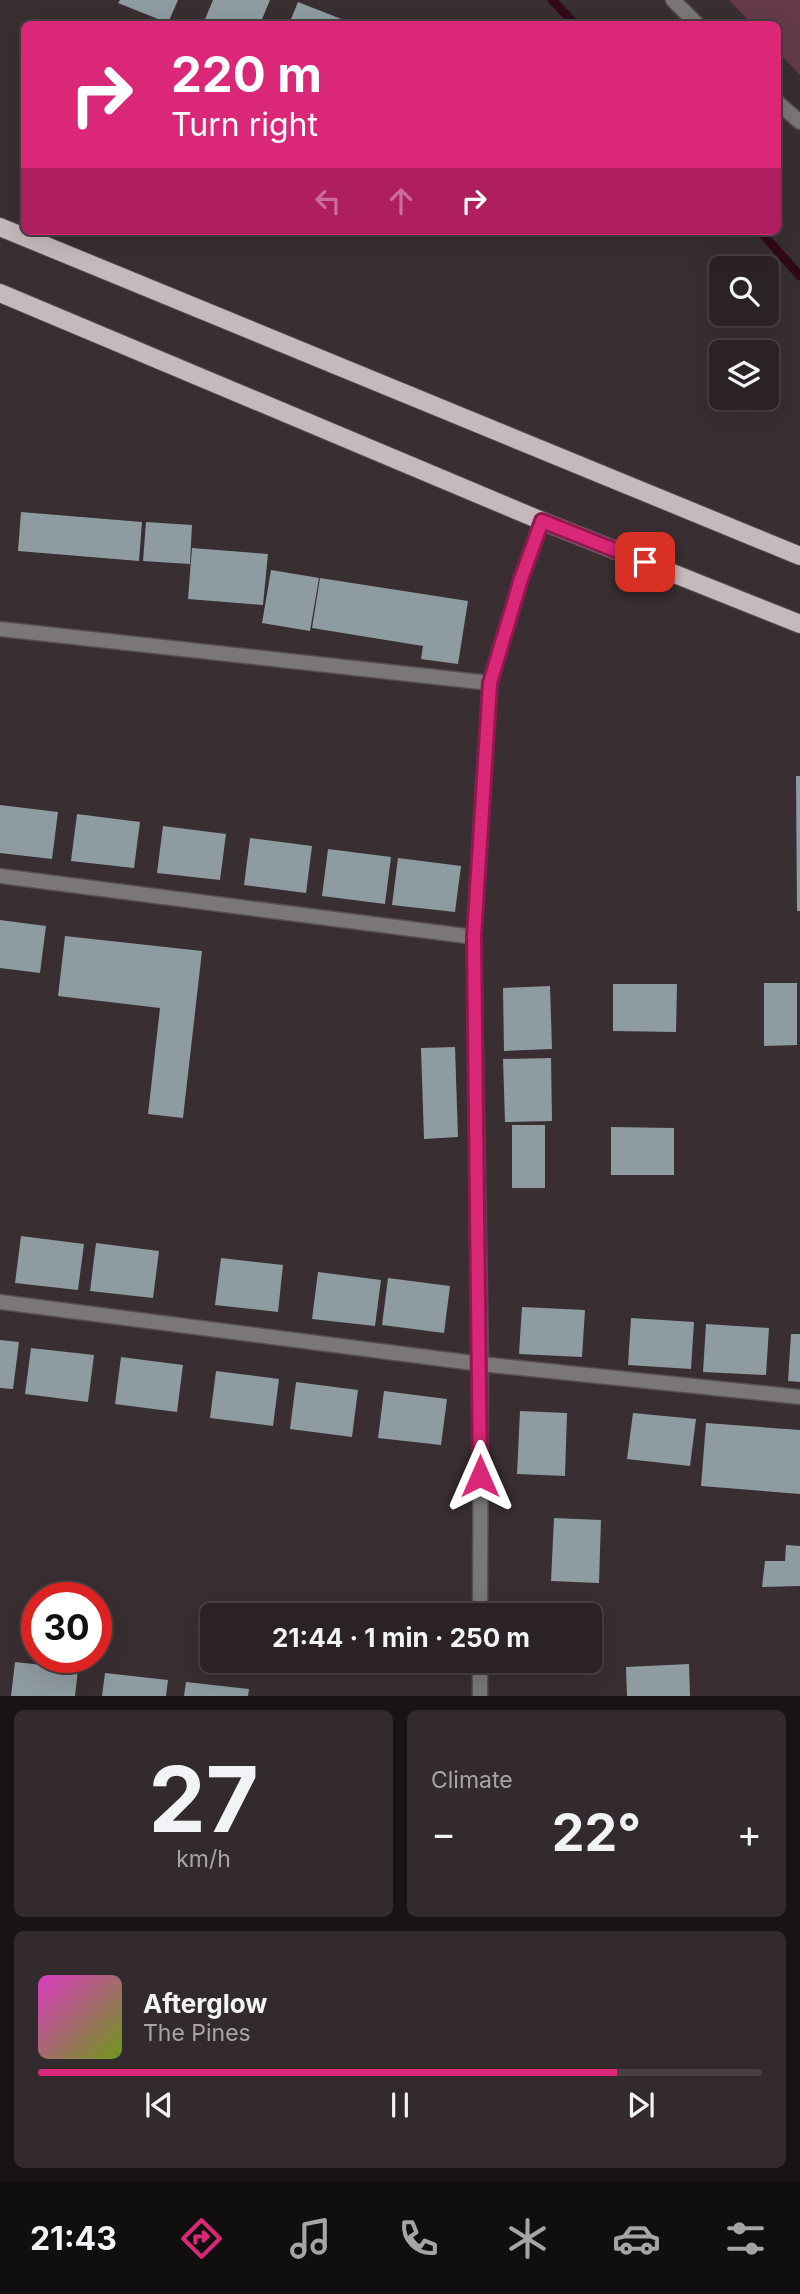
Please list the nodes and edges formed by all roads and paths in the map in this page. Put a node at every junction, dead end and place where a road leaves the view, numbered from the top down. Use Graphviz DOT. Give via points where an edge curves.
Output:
graph roads {
  1 [pos="673,0"];
  2 [pos="694,21"];
  3 [pos="781,105"];
  4 [pos="800,122"];
  5 [pos="0,227"];
  6 [pos="0,293"];
  7 [pos="542,521"];
  8 [pos="800,556"];
  9 [pos="800,624"];
  10 [pos="0,629"];
  11 [pos="490,683"];
  12 [pos="0,876"];
  13 [pos="474,937"];
  14 [pos="0,1302"];
  15 [pos="481,1364"];
  16 [pos="800,1397"];
  17 [pos="480,1603"];
  18 [pos="480,1673"];
  19 [pos="480,1696"];
  1 -- 2 [label="street"];
  3 -- 4 [label="street"];
  5 -- 8 [label="main road"];
  6 -- 7 [label="main road"];
  7 -- 9 [label="main road"];
  7 -- 11 [label="street"];
  10 -- 11 [label="street"];
  11 -- 13 [label="street"];
  12 -- 13 [label="street"];
  13 -- 15 [label="street"];
  14 -- 15 [label="street"];
  15 -- 16 [label="street"];
  15 -- 17 [label="street"];
  18 -- 19 [label="street"];
}
